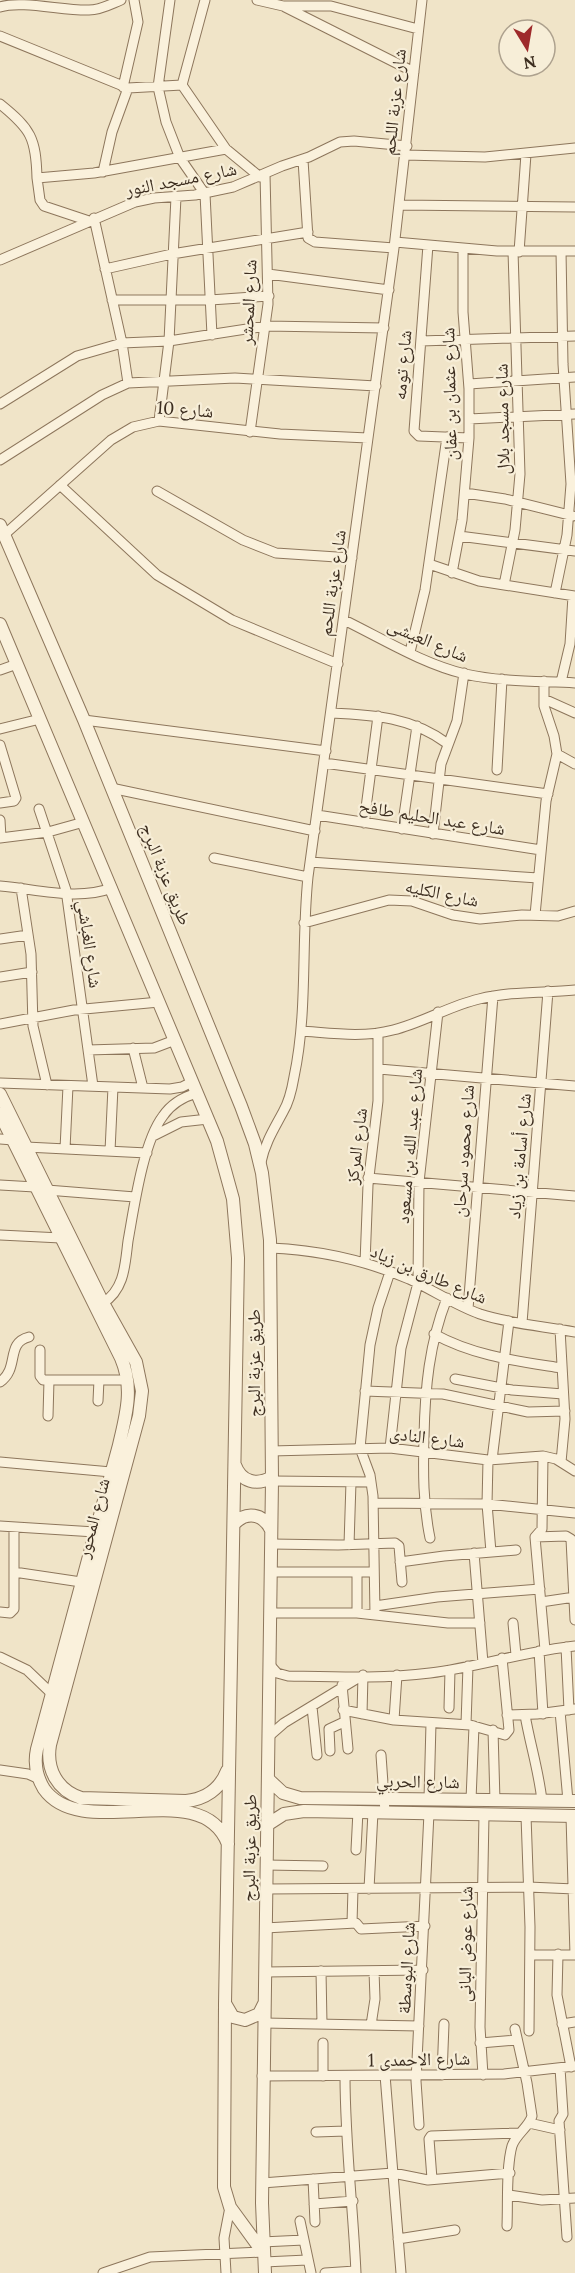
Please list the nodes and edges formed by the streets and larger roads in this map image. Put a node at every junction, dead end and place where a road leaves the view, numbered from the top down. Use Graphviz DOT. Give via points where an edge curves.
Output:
graph roads {
  1 [pos="121,0"];
  2 [pos="134,0"];
  3 [pos="170,0"];
  4 [pos="205,0"];
  5 [pos="257,0"];
  6 [pos="422,0"];
  7 [pos="283,6"];
  8 [pos="0,7"];
  9 [pos="418,29"];
  10 [pos="0,36"];
  11 [pos="414,72"];
  12 [pos="182,85"];
  13 [pos="125,87"];
  14 [pos="158,87"];
  15 [pos="0,104"];
  16 [pos="575,148"];
  17 [pos="226,149"];
  18 [pos="406,150"];
  19 [pos="526,154"];
  20 [pos="180,158"];
  21 [pos="303,160"];
  22 [pos="103,172"];
  23 [pos="263,176"];
  24 [pos="37,178"];
  25 [pos="205,194"];
  26 [pos="176,197"];
  27 [pos="400,205"];
  28 [pos="522,207"];
  29 [pos="575,207"];
  30 [pos="91,219"];
  31 [pos="308,232"];
  32 [pos="267,239"];
  33 [pos="395,245"];
  34 [pos="428,245"];
  35 [pos="207,249"];
  36 [pos="463,249"];
  37 [pos="516,251"];
  38 [pos="561,251"];
  39 [pos="575,251"];
  40 [pos="172,254"];
  41 [pos="0,260"];
  42 [pos="105,269"];
  43 [pos="268,274"];
  44 [pos="389,290"];
  45 [pos="269,296"];
  46 [pos="112,300"];
  47 [pos="210,300"];
  48 [pos="171,301"];
  49 [pos="266,326"];
  50 [pos="384,328"];
  51 [pos="212,335"];
  52 [pos="562,336"];
  53 [pos="575,336"];
  54 [pos="516,338"];
  55 [pos="465,339"];
  56 [pos="169,341"];
  57 [pos="421,341"];
  58 [pos="122,343"];
  59 [pos="563,377"];
  60 [pos="575,377"];
  61 [pos="258,378"];
  62 [pos="518,380"];
  63 [pos="163,381"];
  64 [pos="128,383"];
  65 [pos="468,384"];
  66 [pos="376,386"];
  67 [pos="0,404"];
  68 [pos="570,415"];
  69 [pos="519,417"];
  70 [pos="469,419"];
  71 [pos="159,421"];
  72 [pos="250,432"];
  73 [pos="447,437"];
  74 [pos="368,438"];
  75 [pos="469,438"];
  76 [pos="0,460"];
  77 [pos="573,484"];
  78 [pos="60,485"];
  79 [pos="157,491"];
  80 [pos="465,493"];
  81 [pos="518,502"];
  82 [pos="572,516"];
  83 [pos="2,530"];
  84 [pos="459,536"];
  85 [pos="513,543"];
  86 [pos="563,550"];
  87 [pos="575,551"];
  88 [pos="352,558"];
  89 [pos="429,564"];
  90 [pos="452,573"];
  91 [pos="504,585"];
  92 [pos="555,592"];
  93 [pos="574,596"];
  94 [pos="344,620"];
  95 [pos="0,624"];
  96 [pos="3,640"];
  97 [pos="410,652"];
  98 [pos="17,664"];
  99 [pos="338,664"];
  100 [pos="0,670"];
  101 [pos="464,673"];
  102 [pos="502,679"];
  103 [pos="544,681"];
  104 [pos="561,682"];
  105 [pos="575,683"];
  106 [pos="544,699"];
  107 [pos="331,713"];
  108 [pos="575,713"];
  109 [pos="378,716"];
  110 [pos="40,719"];
  111 [pos="84,720"];
  112 [pos="417,726"];
  113 [pos="0,729"];
  114 [pos="448,744"];
  115 [pos="0,745"];
  116 [pos="326,751"];
  117 [pos="557,754"];
  118 [pos="324,763"];
  119 [pos="575,764"];
  120 [pos="371,769"];
  121 [pos="497,770"];
  122 [pos="410,775"];
  123 [pos="439,778"];
  124 [pos="111,788"];
  125 [pos="548,794"];
  126 [pos="0,803"];
  127 [pos="39,809"];
  128 [pos="317,815"];
  129 [pos="0,820"];
  130 [pos="84,822"];
  131 [pos="364,823"];
  132 [pos="402,829"];
  133 [pos="315,831"];
  134 [pos="48,832"];
  135 [pos="433,834"];
  136 [pos="1,838"];
  137 [pos="541,850"];
  138 [pos="214,858"];
  139 [pos="310,862"];
  140 [pos="308,877"];
  141 [pos="538,878"];
  142 [pos="0,886"];
  143 [pos="21,888"];
  144 [pos="112,888"];
  145 [pos="67,894"];
  146 [pos="575,911"];
  147 [pos="535,915"];
  148 [pos="304,923"];
  149 [pos="28,935"];
  150 [pos="0,939"];
  151 [pos="32,972"];
  152 [pos="0,977"];
  153 [pos="575,990"];
  154 [pos="548,991"];
  155 [pos="492,996"];
  156 [pos="159,1002"];
  157 [pos="82,1009"];
  158 [pos="438,1012"];
  159 [pos="33,1018"];
  160 [pos="0,1024"];
  161 [pos="301,1031"];
  162 [pos="378,1033"];
  163 [pos="175,1040"];
  164 [pos="133,1048"];
  165 [pos="88,1050"];
  166 [pos="379,1069"];
  167 [pos="431,1074"];
  168 [pos="486,1078"];
  169 [pos="0,1083"];
  170 [pos="541,1083"];
  171 [pos="47,1085"];
  172 [pos="68,1086"];
  173 [pos="93,1086"];
  174 [pos="575,1086"];
  175 [pos="113,1087"];
  176 [pos="194,1087"];
  177 [pos="143,1088"];
  178 [pos="0,1094"];
  179 [pos="0,1114"];
  180 [pos="208,1119"];
  181 [pos="153,1136"];
  182 [pos="6,1139"];
  183 [pos="26,1147"];
  184 [pos="65,1149"];
  185 [pos="110,1151"];
  186 [pos="147,1153"];
  187 [pos="260,1164"];
  188 [pos="368,1178"];
  189 [pos="419,1182"];
  190 [pos="0,1185"];
  191 [pos="477,1187"];
  192 [pos="41,1189"];
  193 [pos="532,1192"];
  194 [pos="575,1196"];
  195 [pos="135,1197"];
  196 [pos="0,1235"];
  197 [pos="61,1238"];
  198 [pos="270,1248"];
  199 [pos="365,1263"];
  200 [pos="390,1272"];
  201 [pos="418,1283"];
  202 [pos="447,1298"];
  203 [pos="103,1303"];
  204 [pos="468,1309"];
  205 [pos="509,1321"];
  206 [pos="522,1323"];
  207 [pos="560,1329"];
  208 [pos="575,1331"];
  209 [pos="434,1334"];
  210 [pos="29,1336"];
  211 [pos="40,1350"];
  212 [pos="505,1359"];
  213 [pos="561,1368"];
  214 [pos="455,1379"];
  215 [pos="48,1380"];
  216 [pos="99,1380"];
  217 [pos="128,1380"];
  218 [pos="0,1382"];
  219 [pos="502,1388"];
  220 [pos="365,1391"];
  221 [pos="395,1392"];
  222 [pos="425,1392"];
  223 [pos="564,1394"];
  224 [pos="98,1401"];
  225 [pos="500,1405"];
  226 [pos="48,1416"];
  227 [pos="568,1417"];
  228 [pos="124,1447"];
  229 [pos="360,1448"];
  230 [pos="390,1448"];
  231 [pos="272,1450"];
  232 [pos="423,1451"];
  233 [pos="543,1456"];
  234 [pos="490,1460"];
  235 [pos="0,1462"];
  236 [pos="561,1462"];
  237 [pos="235,1464"];
  238 [pos="575,1471"];
  239 [pos="111,1472"];
  240 [pos="272,1479"];
  241 [pos="351,1482"];
  242 [pos="371,1482"];
  243 [pos="373,1503"];
  244 [pos="425,1503"];
  245 [pos="487,1504"];
  246 [pos="542,1508"];
  247 [pos="575,1513"];
  248 [pos="234,1524"];
  249 [pos="0,1526"];
  250 [pos="14,1527"];
  251 [pos="271,1530"];
  252 [pos="95,1532"];
  253 [pos="535,1537"];
  254 [pos="430,1538"];
  255 [pos="271,1544"];
  256 [pos="373,1544"];
  257 [pos="348,1545"];
  258 [pos="516,1550"];
  259 [pos="491,1552"];
  260 [pos="474,1553"];
  261 [pos="400,1562"];
  262 [pos="14,1572"];
  263 [pos="270,1572"];
  264 [pos="357,1572"];
  265 [pos="374,1572"];
  266 [pos="81,1582"];
  267 [pos="402,1582"];
  268 [pos="540,1589"];
  269 [pos="478,1595"];
  270 [pos="574,1597"];
  271 [pos="541,1602"];
  272 [pos="375,1610"];
  273 [pos="0,1612"];
  274 [pos="270,1613"];
  275 [pos="357,1613"];
  276 [pos="575,1620"];
  277 [pos="480,1623"];
  278 [pos="513,1623"];
  279 [pos="571,1646"];
  280 [pos="542,1651"];
  281 [pos="516,1655"];
  282 [pos="502,1658"];
  283 [pos="1,1660"];
  284 [pos="483,1663"];
  285 [pos="269,1664"];
  286 [pos="468,1666"];
  287 [pos="450,1670"];
  288 [pos="397,1675"];
  289 [pos="363,1676"];
  290 [pos="342,1685"];
  291 [pos="51,1693"];
  292 [pos="312,1707"];
  293 [pos="449,1708"];
  294 [pos="343,1710"];
  295 [pos="568,1710"];
  296 [pos="362,1714"];
  297 [pos="543,1714"];
  298 [pos="507,1715"];
  299 [pos="525,1715"];
  300 [pos="394,1720"];
  301 [pos="344,1722"];
  302 [pos="431,1723"];
  303 [pos="470,1725"];
  304 [pos="493,1731"];
  305 [pos="268,1737"];
  306 [pos="348,1749"];
  307 [pos="330,1751"];
  308 [pos="317,1755"];
  309 [pos="381,1755"];
  310 [pos="229,1764"];
  311 [pos="0,1770"];
  312 [pos="39,1779"];
  313 [pos="268,1779"];
  314 [pos="384,1799"];
  315 [pos="429,1799"];
  316 [pos="471,1800"];
  317 [pos="495,1800"];
  318 [pos="542,1801"];
  319 [pos="572,1802"];
  320 [pos="190,1807"];
  321 [pos="358,1812"];
  322 [pos="379,1812"];
  323 [pos="429,1813"];
  324 [pos="484,1815"];
  325 [pos="526,1816"];
  326 [pos="573,1816"];
  327 [pos="267,1825"];
  328 [pos="228,1846"];
  329 [pos="356,1850"];
  330 [pos="266,1865"];
  331 [pos="322,1866"];
  332 [pos="528,1887"];
  333 [pos="483,1888"];
  334 [pos="266,1889"];
  335 [pos="353,1889"];
  336 [pos="369,1889"];
  337 [pos="426,1889"];
  338 [pos="574,1889"];
  339 [pos="352,1923"];
  340 [pos="424,1926"];
  341 [pos="265,1928"];
  342 [pos="530,1954"];
  343 [pos="558,1954"];
  344 [pos="575,1955"];
  345 [pos="423,1970"];
  346 [pos="321,1971"];
  347 [pos="374,1971"];
  348 [pos="265,1972"];
  349 [pos="264,2003"];
  350 [pos="225,2004"];
  351 [pos="575,2022"];
  352 [pos="264,2023"];
  353 [pos="322,2024"];
  354 [pos="444,2024"];
  355 [pos="562,2024"];
  356 [pos="371,2025"];
  357 [pos="419,2026"];
  358 [pos="515,2029"];
  359 [pos="529,2031"];
  360 [pos="517,2040"];
  361 [pos="323,2043"];
  362 [pos="480,2043"];
  363 [pos="573,2066"];
  364 [pos="560,2068"];
  365 [pos="525,2073"];
  366 [pos="483,2074"];
  367 [pos="385,2075"];
  368 [pos="417,2075"];
  369 [pos="442,2075"];
  370 [pos="262,2076"];
  371 [pos="323,2076"];
  372 [pos="345,2076"];
  373 [pos="529,2122"];
  374 [pos="418,2125"];
  375 [pos="560,2130"];
  376 [pos="346,2131"];
  377 [pos="316,2132"];
  378 [pos="519,2133"];
  379 [pos="393,2173"];
  380 [pos="510,2173"];
  381 [pos="351,2176"];
  382 [pos="313,2179"];
  383 [pos="432,2179"];
  384 [pos="262,2183"];
  385 [pos="508,2194"];
  386 [pos="575,2198"];
  387 [pos="564,2199"];
  388 [pos="352,2201"];
  389 [pos="314,2204"];
  390 [pos="230,2206"];
  391 [pos="300,2221"];
  392 [pos="315,2222"];
  393 [pos="507,2226"];
  394 [pos="455,2230"];
  395 [pos="567,2237"];
  396 [pos="398,2239"];
  397 [pos="304,2240"];
  398 [pos="224,2254"];
  399 [pos="263,2257"];
  400 [pos="307,2260"];
  401 [pos="356,2272"];
  402 [pos="104,2273"];
  403 [pos="226,2273"];
  404 [pos="311,2273"];
  405 [pos="325,2273"];
  406 [pos="401,2273"];
  1 -- 8 [label="street" via="88,10 24,0 12,0"];
  2 -- 13 [label="street" via="138,22"];
  3 -- 14 [label="street"];
  4 -- 12 [label="street"];
  5 -- 7 [label="street"];
  6 -- 9 [label="street, شارع عزبة اللحم"];
  7 -- 9 [label="street" via="331,6"];
  7 -- 11 [label="street"];
  9 -- 11 [label="street, شارع عزبة اللحم"];
  10 -- 13 [label="street"];
  11 -- 18 [label="street, شارع عزبة اللحم"];
  12 -- 14 [label="street"];
  12 -- 17 [label="street"];
  13 -- 14 [label="street"];
  13 -- 22 [label="street"];
  14 -- 20 [label="street"];
  15 -- 24 [label="street" via="22,122 31,137"];
  16 -- 19 [label="street, شارع مسجد النور"];
  17 -- 20 [label="street"];
  17 -- 23 [label="street"];
  18 -- 19 [label="street, شارع مسجد النور" via="470,157"];
  18 -- 21 [label="street, شارع مسجد النور" via="347,141"];
  18 -- 27 [label="street, شارع عزبة اللحم"];
  19 -- 28 [label="street, شارع مسجد بلال"];
  20 -- 22 [label="street"];
  20 -- 25 [label="street"];
  21 -- 23 [label="street, شارع مسجد النور"];
  21 -- 31 [label="street"];
  22 -- 24 [label="street"];
  23 -- 25 [label="street, شارع مسجد النور"];
  23 -- 32 [label="street, شارع المحشر"];
  24 -- 30 [label="street" via="44,206"];
  25 -- 26 [label="street, شارع مسجد النور"];
  25 -- 35 [label="street"];
  26 -- 30 [label="street, شارع مسجد النور" via="141,200"];
  26 -- 40 [label="street"];
  27 -- 28 [label="street"];
  27 -- 33 [label="street, شارع عزبة اللحم"];
  28 -- 29 [label="street"];
  28 -- 37 [label="street, شارع مسجد بلال"];
  30 -- 41 [label="street, شارع مسجد النور"];
  30 -- 42 [label="street"];
  31 -- 32 [label="street"];
  31 -- 33 [label="street" via="308,238 315,242"];
  32 -- 35 [label="street"];
  32 -- 43 [label="street, شارع المحشر"];
  33 -- 34 [label="street"];
  33 -- 44 [label="street, شارع عزبة اللحم"];
  34 -- 36 [label="street"];
  34 -- 57 [label="street, شارع تومه"];
  35 -- 40 [label="street"];
  35 -- 47 [label="street"];
  36 -- 37 [label="street"];
  36 -- 55 [label="street, شارع عثمان بن عفان"];
  37 -- 38 [label="street"];
  37 -- 54 [label="street, شارع مسجد بلال"];
  38 -- 39 [label="street"];
  38 -- 52 [label="street"];
  40 -- 42 [label="street"];
  40 -- 48 [label="street"];
  42 -- 46 [label="street"];
  43 -- 44 [label="street"];
  43 -- 45 [label="street, شارع المحشر"];
  44 -- 50 [label="street, شارع عزبة اللحم"];
  45 -- 47 [label="street"];
  45 -- 49 [label="street, شارع المحشر"];
  46 -- 48 [label="street"];
  46 -- 58 [label="street"];
  47 -- 48 [label="street"];
  47 -- 51 [label="street"];
  48 -- 56 [label="street"];
  49 -- 50 [label="street"];
  49 -- 51 [label="street"];
  49 -- 61 [label="street, شارع المحشر"];
  50 -- 66 [label="street, شارع عزبة اللحم"];
  51 -- 56 [label="street"];
  52 -- 53 [label="street"];
  52 -- 54 [label="street"];
  52 -- 59 [label="street"];
  54 -- 55 [label="street"];
  54 -- 62 [label="street, شارع مسجد بلال"];
  55 -- 57 [label="street"];
  55 -- 65 [label="street, شارع عثمان بن عفان"];
  56 -- 58 [label="street"];
  56 -- 63 [label="street"];
  57 -- 73 [label="street, شارع تومه" via="414,431 419,436"];
  58 -- 64 [label="street"];
  58 -- 67 [label="street" via="77,356"];
  59 -- 60 [label="street"];
  59 -- 62 [label="street"];
  59 -- 68 [label="street"];
  61 -- 63 [label="street"];
  61 -- 66 [label="street"];
  61 -- 72 [label="street, شارع المحشر"];
  62 -- 65 [label="street"];
  62 -- 69 [label="street, شارع مسجد بلال"];
  63 -- 64 [label="street"];
  63 -- 71 [label="street"];
  64 -- 76 [label="street" via="102,395"];
  65 -- 70 [label="street, شارع عثمان بن عفان"];
  66 -- 74 [label="street, شارع عزبة اللحم"];
  68 -- 69 [label="street"];
  68 -- 77 [label="street"];
  69 -- 70 [label="street"];
  69 -- 81 [label="street, شارع مسجد بلال"];
  70 -- 75 [label="street, شارع عثمان بن عفان"];
  71 -- 72 [label="street, شارع 10"];
  71 -- 78 [label="street, شارع 10" via="118,435"];
  72 -- 74 [label="street, شارع 10"];
  73 -- 75 [label="street, شارع تومه"];
  73 -- 89 [label="street"];
  74 -- 88 [label="street, شارع عزبة اللحم"];
  75 -- 80 [label="street, شارع عثمان بن عفان"];
  77 -- 82 [label="street"];
  78 -- 83 [label="street, شارع 10"];
  78 -- 99 [label="street" via="157,575 232,620"];
  79 -- 88 [label="street" via="243,540 276,553"];
  80 -- 81 [label="street"];
  80 -- 84 [label="street, شارع عثمان بن عفان"];
  81 -- 82 [label="street"];
  81 -- 85 [label="street, شارع مسجد بلال"];
  82 -- 86 [label="street"];
  83 -- 111 [label="street, طريق عزبة البرج"];
  84 -- 85 [label="street"];
  84 -- 90 [label="street, شارع عثمان بن عفان"];
  85 -- 86 [label="street"];
  85 -- 91 [label="street, شارع مسجد بلال"];
  86 -- 87 [label="street"];
  86 -- 92 [label="street"];
  88 -- 94 [label="street, شارع عزبة اللحم"];
  89 -- 90 [label="street"];
  89 -- 97 [label="street"];
  90 -- 91 [label="street"];
  91 -- 92 [label="street"];
  92 -- 93 [label="street"];
  93 -- 104 [label="street" via="570,645"];
  94 -- 97 [label="street, شارع العيشى"];
  94 -- 99 [label="street, شارع عزبة اللحم"];
  95 -- 96 [label="street, طريق عزبة البرج"];
  96 -- 98 [label="street, طريق عزبة البرج"];
  97 -- 101 [label="street, شارع العيشى"];
  98 -- 100 [label="street"];
  98 -- 110 [label="street, طريق عزبة البرج"];
  99 -- 107 [label="street, شارع عزبة اللحم"];
  101 -- 102 [label="street, شارع العيشى"];
  101 -- 114 [label="street" via="458,715"];
  102 -- 103 [label="street, شارع العيشى"];
  102 -- 121 [label="street"];
  103 -- 104 [label="street, شارع العيشى"];
  103 -- 106 [label="street"];
  104 -- 105 [label="street, شارع العيشى"];
  106 -- 108 [label="street"];
  106 -- 117 [label="street"];
  107 -- 109 [label="street"];
  107 -- 116 [label="street, شارع عزبة اللحم"];
  109 -- 112 [label="street"];
  109 -- 120 [label="street"];
  110 -- 113 [label="street"];
  110 -- 130 [label="street, طريق عزبة البرج"];
  111 -- 116 [label="street"];
  111 -- 124 [label="street, طريق عزبة البرج"];
  112 -- 114 [label="street"];
  112 -- 122 [label="street"];
  114 -- 123 [label="street"];
  115 -- 126 [label="street" via="16,798"];
  116 -- 118 [label="street, شارع عزبة اللحم"];
  117 -- 119 [label="street"];
  117 -- 125 [label="street"];
  118 -- 120 [label="street"];
  118 -- 128 [label="street, شارع عزبة اللحم"];
  120 -- 122 [label="street"];
  120 -- 131 [label="street"];
  122 -- 123 [label="street"];
  122 -- 132 [label="street"];
  123 -- 125 [label="street"];
  123 -- 135 [label="street"];
  124 -- 133 [label="street"];
  124 -- 187 [label="street, طريق عزبة البرج" via="241,1106"];
  125 -- 137 [label="street"];
  127 -- 134 [label="street, شارع الغباشي"];
  128 -- 131 [label="street, شارع عبد الحليم طافح"];
  128 -- 133 [label="street, شارع عزبة اللحم"];
  129 -- 136 [label="street"];
  130 -- 134 [label="street"];
  130 -- 144 [label="street, طريق عزبة البرج"];
  131 -- 132 [label="street, شارع عبد الحليم طافح"];
  132 -- 135 [label="street, شارع عبد الحليم طافح"];
  133 -- 139 [label="street, شارع عزبة اللحم"];
  134 -- 136 [label="street"];
  134 -- 145 [label="street, شارع الغباشي"];
  135 -- 137 [label="street, شارع عبد الحليم طافح"];
  137 -- 141 [label="street"];
  138 -- 140 [label="street"];
  139 -- 140 [label="street, شارع عزبة اللحم"];
  139 -- 141 [label="street"];
  140 -- 148 [label="street, شارع عزبة اللحم"];
  141 -- 147 [label="street"];
  142 -- 143 [label="street"];
  143 -- 145 [label="street"];
  143 -- 149 [label="street"];
  144 -- 145 [label="street"];
  144 -- 156 [label="street, طريق عزبة البرج"];
  145 -- 157 [label="street, شارع الغباشي"];
  146 -- 147 [label="street, شارع الكليه" via="558,916"];
  147 -- 148 [label="street, شارع الكليه" via="471,918 396,900"];
  148 -- 161 [label="street, شارع عزبة اللحم"];
  149 -- 150 [label="street"];
  149 -- 151 [label="street"];
  151 -- 152 [label="street"];
  151 -- 159 [label="street"];
  153 -- 154 [label="street"];
  154 -- 155 [label="street"];
  154 -- 170 [label="street, شارع أسامة بن زياد"];
  155 -- 158 [label="street"];
  155 -- 168 [label="street, شارع محمود سرحان"];
  156 -- 157 [label="street"];
  156 -- 163 [label="street, طريق عزبة البرج"];
  157 -- 159 [label="street"];
  157 -- 165 [label="street, شارع الغباشي"];
  158 -- 162 [label="street"];
  158 -- 167 [label="street, شارع عبد الله بن مسعود"];
  159 -- 160 [label="street"];
  159 -- 171 [label="street"];
  161 -- 162 [label="street"];
  161 -- 187 [label="street, شارع عزبة اللحم" via="290,1095 267,1140"];
  162 -- 166 [label="street, شارع المركز"];
  163 -- 164 [label="street" via="158,1047"];
  163 -- 176 [label="street, طريق عزبة البرج"];
  164 -- 165 [label="street"];
  164 -- 177 [label="street"];
  165 -- 173 [label="street, شارع الغباشي"];
  166 -- 167 [label="street"];
  166 -- 188 [label="street, شارع المركز"];
  167 -- 168 [label="street"];
  167 -- 189 [label="street, شارع عبد الله بن مسعود"];
  168 -- 170 [label="street"];
  168 -- 191 [label="street, شارع محمود سرحان"];
  169 -- 171 [label="street"];
  170 -- 174 [label="street"];
  170 -- 193 [label="street, شارع أسامة بن زياد"];
  171 -- 172 [label="street"];
  172 -- 173 [label="street"];
  172 -- 184 [label="street"];
  173 -- 175 [label="street"];
  175 -- 177 [label="street"];
  175 -- 185 [label="street"];
  176 -- 177 [label="street"];
  176 -- 180 [label="street, طريق عزبة البرج"];
  176 -- 181 [label="street" via="169,1108"];
  178 -- 183 [label="street, شارع المحور"];
  179 -- 182 [label="street, شارع المحور"];
  180 -- 181 [label="street" via="176,1124"];
  180 -- 237 [label="street, طريق عزبة البرج" via="227,1175 237,1234"];
  181 -- 186 [label="street"];
  182 -- 192 [label="street, شارع المحور"];
  183 -- 184 [label="street"];
  183 -- 192 [label="street, شارع المحور"];
  184 -- 185 [label="street"];
  185 -- 186 [label="street"];
  186 -- 195 [label="street"];
  187 -- 198 [label="street, طريق عزبة البرج"];
  188 -- 189 [label="street"];
  188 -- 199 [label="street, شارع المركز"];
  189 -- 191 [label="street"];
  189 -- 201 [label="street, شارع عبد الله بن مسعود"];
  190 -- 192 [label="street"];
  191 -- 193 [label="street"];
  191 -- 204 [label="street, شارع محمود سرحان"];
  192 -- 195 [label="street"];
  192 -- 197 [label="street, شارع المحور"];
  192 -- 203 [label="street, شارع المحور"];
  193 -- 194 [label="street"];
  193 -- 206 [label="street, شارع أسامة بن زياد"];
  195 -- 203 [label="street" via="122,1279 115,1293"];
  196 -- 197 [label="street"];
  197 -- 217 [label="street, شارع المحور" via="121,1358"];
  198 -- 199 [label="street, شارع طارق بن زياد"];
  198 -- 231 [label="street, طريق عزبة البرج"];
  199 -- 200 [label="street, شارع طارق بن زياد"];
  200 -- 201 [label="street, شارع طارق بن زياد"];
  200 -- 220 [label="street" via="372,1332"];
  201 -- 202 [label="street, شارع طارق بن زياد"];
  201 -- 221 [label="street, شارع عبد الله بن مسعود" via="403,1337"];
  202 -- 204 [label="street, شارع طارق بن زياد"];
  202 -- 209 [label="street"];
  203 -- 228 [label="street, شارع المحور" via="140,1376 142,1401"];
  204 -- 205 [label="street, شارع طارق بن زياد"];
  205 -- 206 [label="street, شارع طارق بن زياد"];
  205 -- 212 [label="street"];
  206 -- 207 [label="street, شارع طارق بن زياد"];
  207 -- 208 [label="street, شارع طارق بن زياد"];
  207 -- 213 [label="street"];
  209 -- 212 [label="street" via="467,1349"];
  209 -- 222 [label="street"];
  210 -- 218 [label="street" via="15,1346 10,1372"];
  211 -- 215 [label="street" via="40,1376"];
  212 -- 213 [label="street"];
  212 -- 219 [label="street"];
  213 -- 223 [label="street"];
  214 -- 219 [label="street"];
  215 -- 216 [label="street"];
  215 -- 226 [label="street"];
  216 -- 217 [label="street"];
  216 -- 224 [label="street"];
  217 -- 228 [label="street, شارع المحور"];
  219 -- 223 [label="street"];
  219 -- 225 [label="street"];
  220 -- 221 [label="street"];
  220 -- 229 [label="street"];
  221 -- 222 [label="street"];
  221 -- 230 [label="street, شارع عبد الله بن مسعود"];
  222 -- 225 [label="street"];
  222 -- 232 [label="street"];
  223 -- 227 [label="street"];
  225 -- 227 [label="street"];
  225 -- 234 [label="street"];
  227 -- 236 [label="street"];
  228 -- 239 [label="street, شارع المحور"];
  228 -- 320 [label="street, شارع المحور" via="50,1745 49,1763 60,1785 81,1798"];
  229 -- 230 [label="street, شارع النادى"];
  229 -- 231 [label="street, شارع النادى"];
  229 -- 242 [label="street"];
  230 -- 232 [label="street, شارع النادى"];
  231 -- 240 [label="street, طريق عزبة البرج"];
  232 -- 234 [label="street, شارع النادى"];
  232 -- 244 [label="street"];
  233 -- 234 [label="street, شارع النادى"];
  233 -- 236 [label="street, شارع النادى"];
  233 -- 246 [label="street"];
  234 -- 245 [label="street"];
  235 -- 239 [label="street"];
  236 -- 238 [label="street, شارع النادى"];
  237 -- 240 [label="street" via="249,1481"];
  237 -- 248 [label="street, طريق عزبة البرج"];
  239 -- 252 [label="street, شارع المحور"];
  240 -- 241 [label="street"];
  240 -- 251 [label="street, طريق عزبة البرج"];
  241 -- 242 [label="street"];
  241 -- 257 [label="street"];
  242 -- 243 [label="street"];
  243 -- 244 [label="street"];
  243 -- 256 [label="street"];
  244 -- 245 [label="street"];
  244 -- 254 [label="street"];
  245 -- 246 [label="street"];
  245 -- 259 [label="street"];
  246 -- 247 [label="street"];
  246 -- 253 [label="street" via="542,1529"];
  248 -- 251 [label="street" via="244,1516 254,1515"];
  248 -- 310 [label="street, طريق عزبة البرج"];
  249 -- 250 [label="street"];
  250 -- 252 [label="street"];
  250 -- 262 [label="street"];
  251 -- 255 [label="street, طريق عزبة البرج"];
  252 -- 266 [label="street, شارع المحور"];
  253 -- 268 [label="street"];
  253 -- 270 [label="street" via="571,1539"];
  255 -- 257 [label="street"];
  255 -- 263 [label="street, طريق عزبة البرج"];
  256 -- 257 [label="street"];
  256 -- 261 [label="street" via="398,1544"];
  256 -- 265 [label="street"];
  258 -- 259 [label="street"];
  259 -- 260 [label="street"];
  260 -- 261 [label="street"];
  260 -- 269 [label="street"];
  261 -- 267 [label="street"];
  262 -- 266 [label="street"];
  262 -- 273 [label="street" via="14,1609 10,1613"];
  263 -- 264 [label="street"];
  263 -- 274 [label="street, طريق عزبة البرج"];
  264 -- 265 [label="street"];
  264 -- 275 [label="street"];
  265 -- 272 [label="street"];
  266 -- 291 [label="street, شارع المحور"];
  268 -- 269 [label="street"];
  268 -- 271 [label="street"];
  269 -- 272 [label="street" via="424,1598"];
  269 -- 277 [label="street"];
  270 -- 271 [label="street"];
  270 -- 276 [label="street"];
  271 -- 280 [label="street"];
  272 -- 275 [label="street"];
  272 -- 277 [label="street" via="448,1623"];
  274 -- 275 [label="street"];
  274 -- 285 [label="street, طريق عزبة البرج"];
  277 -- 284 [label="street"];
  278 -- 281 [label="street"];
  279 -- 280 [label="street"];
  279 -- 295 [label="street"];
  280 -- 281 [label="street"];
  280 -- 297 [label="street"];
  281 -- 282 [label="street"];
  282 -- 284 [label="street"];
  282 -- 298 [label="street"];
  283 -- 291 [label="street" via="27,1670"];
  284 -- 286 [label="street"];
  285 -- 289 [label="street" via="277,1673 288,1676"];
  285 -- 305 [label="street, طريق عزبة البرج"];
  286 -- 287 [label="street"];
  286 -- 303 [label="street"];
  287 -- 288 [label="street"];
  287 -- 293 [label="street"];
  288 -- 289 [label="street"];
  288 -- 300 [label="street"];
  289 -- 290 [label="street"];
  289 -- 296 [label="street"];
  290 -- 292 [label="street"];
  290 -- 294 [label="street"];
  291 -- 312 [label="street, شارع المحور" via="36,1755"];
  292 -- 305 [label="street"];
  292 -- 308 [label="street"];
  294 -- 296 [label="street"];
  294 -- 301 [label="street"];
  295 -- 297 [label="street"];
  295 -- 319 [label="street"];
  296 -- 300 [label="street"];
  297 -- 299 [label="street"];
  298 -- 299 [label="street"];
  298 -- 304 [label="street" via="508,1733"];
  299 -- 318 [label="street"];
  300 -- 302 [label="street"];
  301 -- 306 [label="street"];
  301 -- 307 [label="street" via="328,1730"];
  302 -- 303 [label="street"];
  302 -- 315 [label="street"];
  303 -- 304 [label="street"];
  303 -- 316 [label="street"];
  304 -- 317 [label="street"];
  305 -- 313 [label="street, طريق عزبة البرج"];
  309 -- 314 [label="street"];
  310 -- 320 [label="street, شارع المحور" via="214,1790"];
  310 -- 328 [label="street, طريق عزبة البرج"];
  311 -- 312 [label="street"];
  312 -- 320 [label="street, شارع المحور" via="55,1800 79,1810"];
  313 -- 314 [label="street, شارع الحربي" via="279,1791 295,1797"];
  313 -- 327 [label="street, طريق عزبة البرج"];
  314 -- 315 [label="street, شارع الحربي"];
  314 -- 322 [label="street"];
  315 -- 316 [label="street, شارع الحربي"];
  316 -- 317 [label="street, شارع الحربي"];
  317 -- 318 [label="street, شارع الحربي"];
  318 -- 319 [label="street, شارع الحربي"];
  320 -- 328 [label="street, شارع المحور" via="216,1825"];
  321 -- 322 [label="street, شارع الحربي"];
  321 -- 327 [label="street, شارع الحربي" via="296,1811"];
  321 -- 329 [label="street"];
  322 -- 323 [label="street, شارع الحربي"];
  322 -- 336 [label="street"];
  323 -- 324 [label="street, شارع الحربي"];
  323 -- 337 [label="street, شارع البوسطة"];
  324 -- 325 [label="street, شارع الحربي"];
  324 -- 333 [label="street, شارع عوض البانى"];
  325 -- 326 [label="street, شارع الحربي"];
  325 -- 332 [label="street"];
  326 -- 338 [label="street"];
  327 -- 330 [label="street, طريق عزبة البرج"];
  328 -- 350 [label="street, طريق عزبة البرج"];
  330 -- 331 [label="street"];
  330 -- 334 [label="street, طريق عزبة البرج"];
  332 -- 333 [label="street"];
  332 -- 338 [label="street"];
  332 -- 342 [label="street"];
  333 -- 337 [label="street"];
  333 -- 362 [label="street, شارع عوض البانى"];
  334 -- 335 [label="street"];
  334 -- 341 [label="street, طريق عزبة البرج"];
  335 -- 336 [label="street"];
  335 -- 339 [label="street"];
  336 -- 337 [label="street"];
  337 -- 340 [label="street, شارع البوسطة"];
  338 -- 344 [label="street"];
  339 -- 340 [label="street" via="360,1929"];
  339 -- 341 [label="street"];
  340 -- 345 [label="street, شارع البوسطة"];
  341 -- 348 [label="street, طريق عزبة البرج"];
  342 -- 343 [label="street"];
  342 -- 359 [label="street"];
  343 -- 344 [label="street"];
  343 -- 355 [label="street" via="556,1989"];
  345 -- 347 [label="street"];
  345 -- 357 [label="street, شارع البوسطة"];
  346 -- 347 [label="street"];
  346 -- 348 [label="street"];
  346 -- 353 [label="street"];
  347 -- 356 [label="street"];
  348 -- 349 [label="street, طريق عزبة البرج"];
  349 -- 350 [label="street" via="259,2014 245,2020 231,2015"];
  349 -- 352 [label="street, طريق عزبة البرج"];
  350 -- 390 [label="street, طريق عزبة البرج" via="224,2187"];
  351 -- 355 [label="street"];
  352 -- 353 [label="street"];
  352 -- 370 [label="street, طريق عزبة البرج"];
  353 -- 356 [label="street"];
  354 -- 369 [label="street"];
  355 -- 363 [label="street"];
  356 -- 357 [label="street"];
  357 -- 368 [label="street, شارع البوسطة"];
  358 -- 360 [label="street"];
  360 -- 362 [label="street"];
  360 -- 365 [label="street"];
  361 -- 371 [label="street"];
  362 -- 366 [label="street, شارع عوض البانى"];
  363 -- 364 [label="street, شارع الاحمدى 1"];
  364 -- 365 [label="street, شارع الاحمدى 1"];
  364 -- 375 [label="street"];
  365 -- 366 [label="street, شارع الاحمدى 1"];
  365 -- 373 [label="street" via="532,2113"];
  366 -- 369 [label="street, شارع الاحمدى 1"];
  367 -- 368 [label="street, شارع الاحمدى 1"];
  367 -- 372 [label="street, شارع الاحمدى 1"];
  367 -- 379 [label="street"];
  368 -- 369 [label="street, شارع الاحمدى 1"];
  368 -- 374 [label="street, شارع البوسطة"];
  370 -- 371 [label="street, شارع الاحمدى 1"];
  370 -- 384 [label="street, طريق عزبة البرج"];
  371 -- 372 [label="street, شارع الاحمدى 1"];
  372 -- 376 [label="street"];
  373 -- 375 [label="street"];
  373 -- 378 [label="street"];
  375 -- 387 [label="street"];
  376 -- 377 [label="street"];
  376 -- 381 [label="street"];
  378 -- 380 [label="street" via="511,2150"];
  378 -- 383 [label="street" via="431,2136"];
  379 -- 381 [label="street"];
  379 -- 383 [label="street"];
  379 -- 396 [label="street"];
  380 -- 383 [label="street"];
  380 -- 385 [label="street"];
  381 -- 382 [label="street"];
  381 -- 388 [label="street"];
  382 -- 384 [label="street"];
  382 -- 389 [label="street"];
  384 -- 399 [label="street, طريق عزبة البرج"];
  385 -- 387 [label="street"];
  385 -- 393 [label="street"];
  386 -- 387 [label="street"];
  387 -- 395 [label="street"];
  388 -- 389 [label="street"];
  388 -- 401 [label="street"];
  389 -- 392 [label="street"];
  390 -- 398 [label="street"];
  390 -- 399 [label="street, طريق عزبة البرج"];
  391 -- 397 [label="street"];
  394 -- 396 [label="street"];
  396 -- 406 [label="street"];
  397 -- 399 [label="street"];
  397 -- 400 [label="street"];
  398 -- 399 [label="street"];
  398 -- 402 [label="street" via="150,2257"];
  398 -- 403 [label="street"];
  399 -- 400 [label="street"];
  400 -- 404 [label="street"];
  401 -- 405 [label="street"];
}
